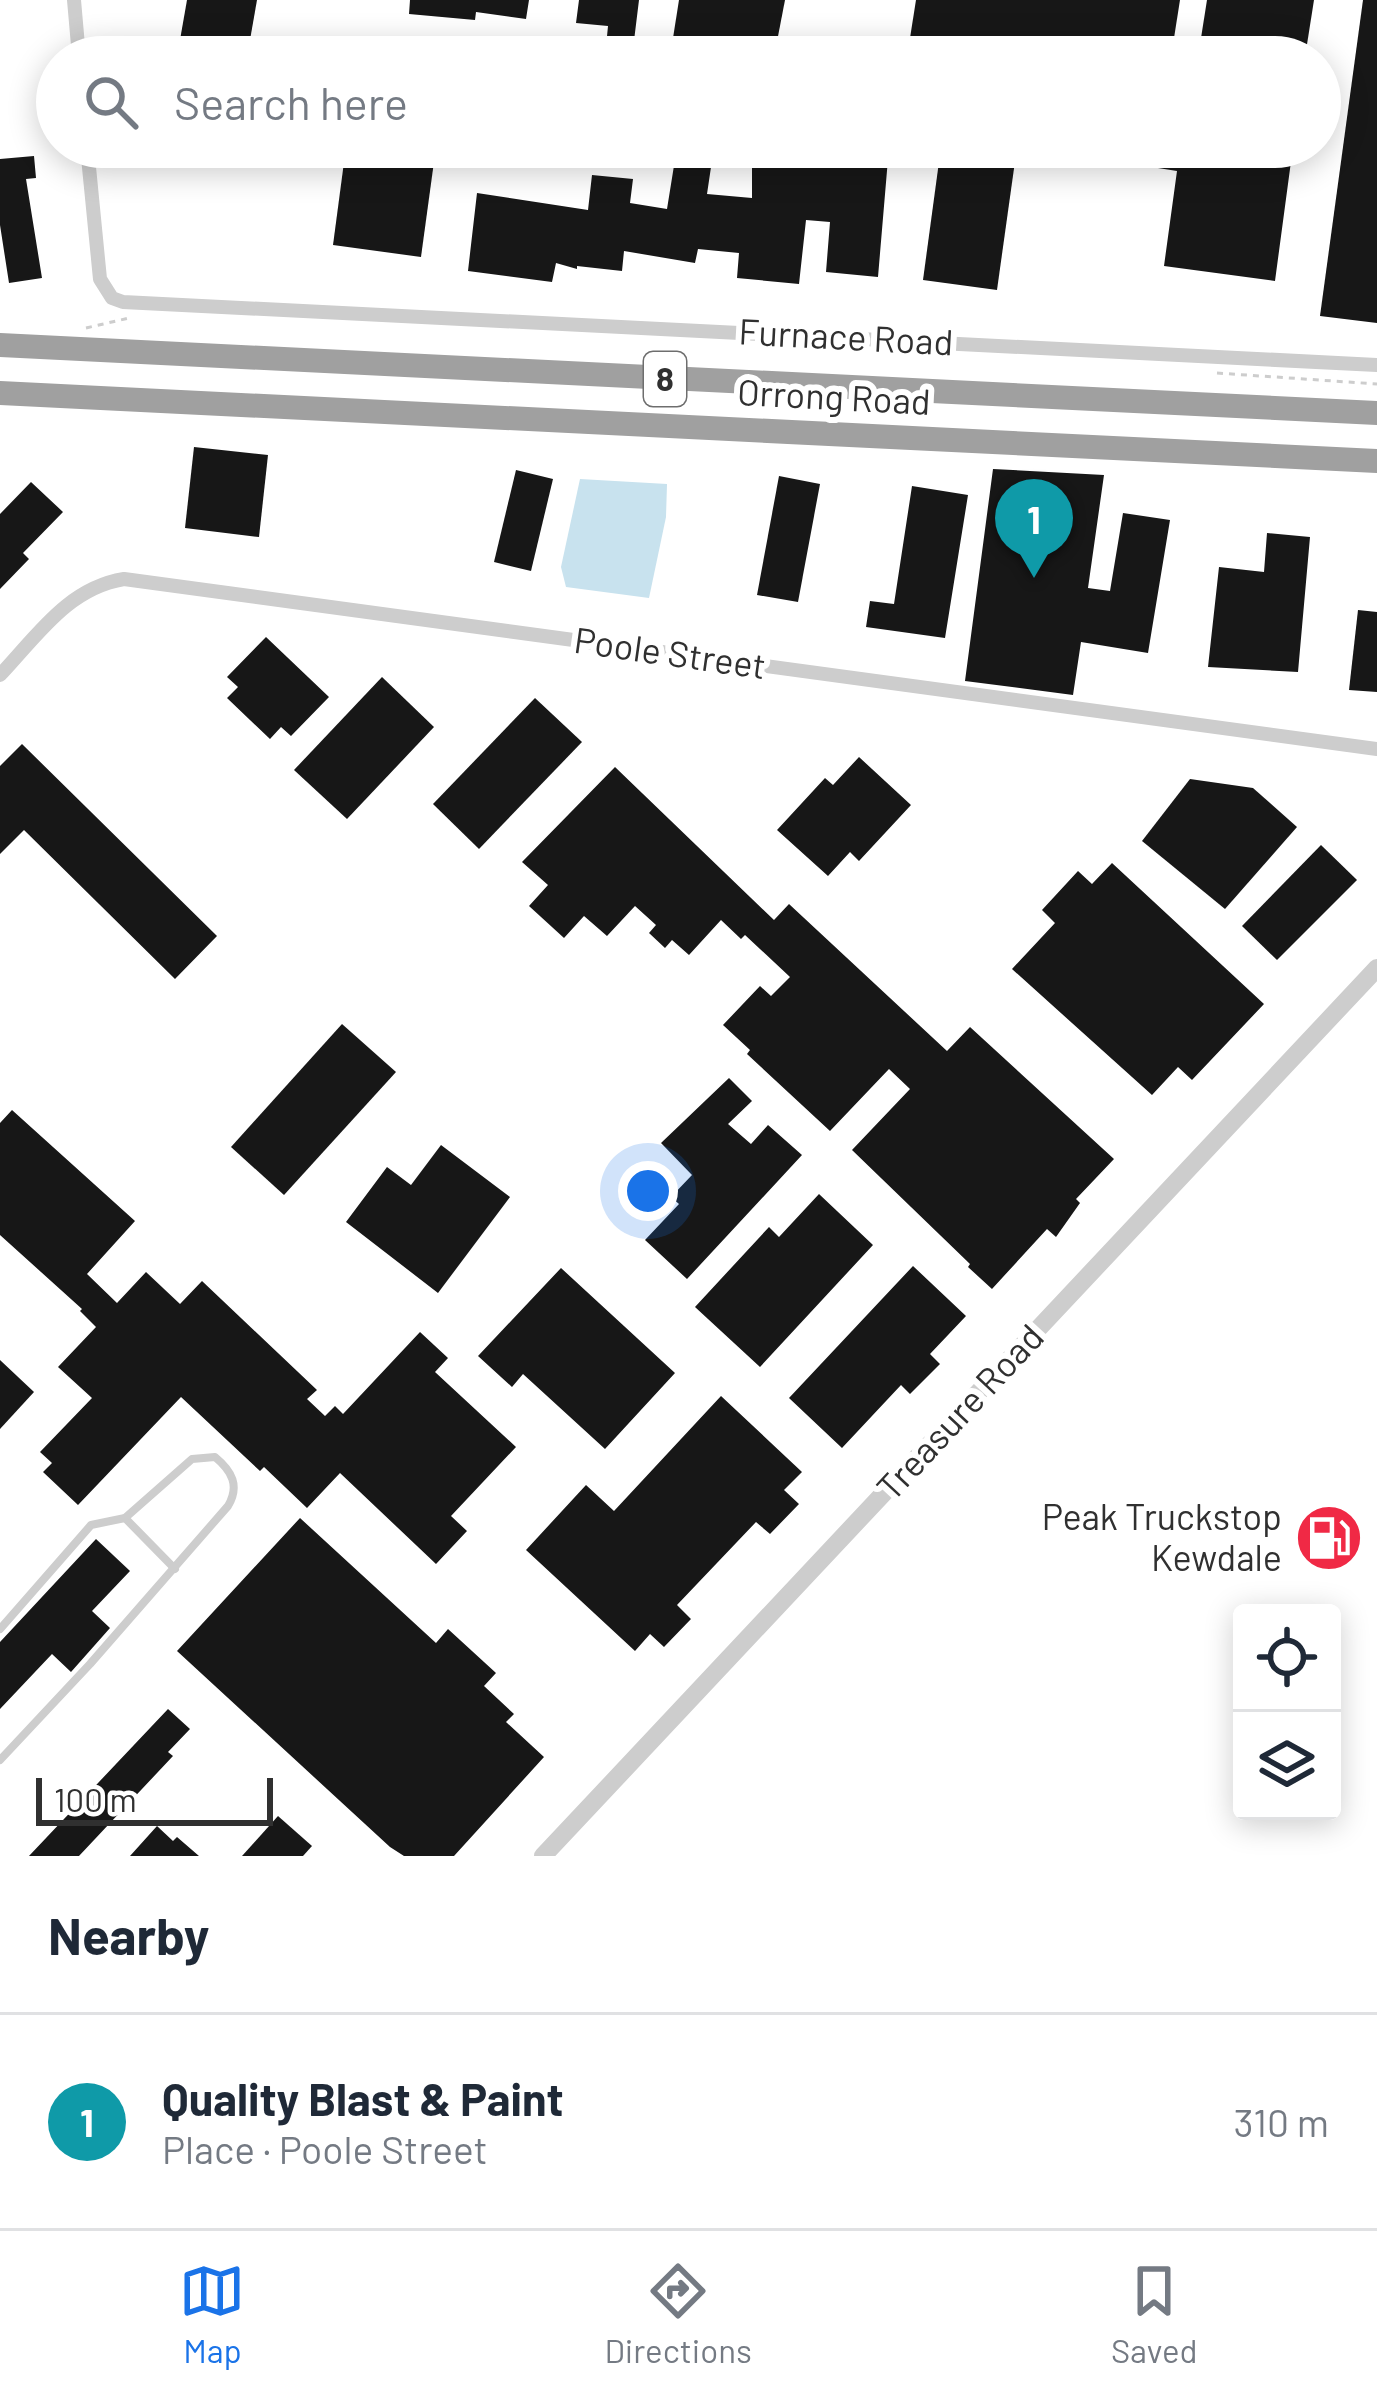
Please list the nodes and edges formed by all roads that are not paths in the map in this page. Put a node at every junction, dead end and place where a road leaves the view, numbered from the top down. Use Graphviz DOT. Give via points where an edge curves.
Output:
graph roads {
  1 [pos="74,0"];
  2 [pos="77,36"];
  3 [pos="89,168"];
  4 [pos="0,345"];
  5 [pos="1377,365"];
  6 [pos="0,392"];
  7 [pos="1377,413"];
  8 [pos="1377,461"];
  9 [pos="0,675"];
  10 [pos="1377,749"];
  11 [pos="1377,968"];
  12 [pos="124,1518"];
  13 [pos="175,1569"];
  14 [pos="0,1629"];
  15 [pos="0,1760"];
  16 [pos="543,1856"];
  1 -- 2 [label="street"];
  3 -- 5 [label="street, Furnace Road" via="100,279 123,302"];
  4 -- 7 [label="highway, Orrong Road / 8"];
  6 -- 8 [label="highway, Orrong Road / 8"];
  9 -- 10 [label="street, Poole Street" via="75,596 124,579"];
  11 -- 16 [label="street, Treasure Road"];
  12 -- 13 [label="lane"];
  12 -- 13 [label="lane" via="192,1460 215,1457 227,1468 233,1497"];
  12 -- 14 [label="lane" via="80,1534"];
  13 -- 15 [label="lane"];
}
